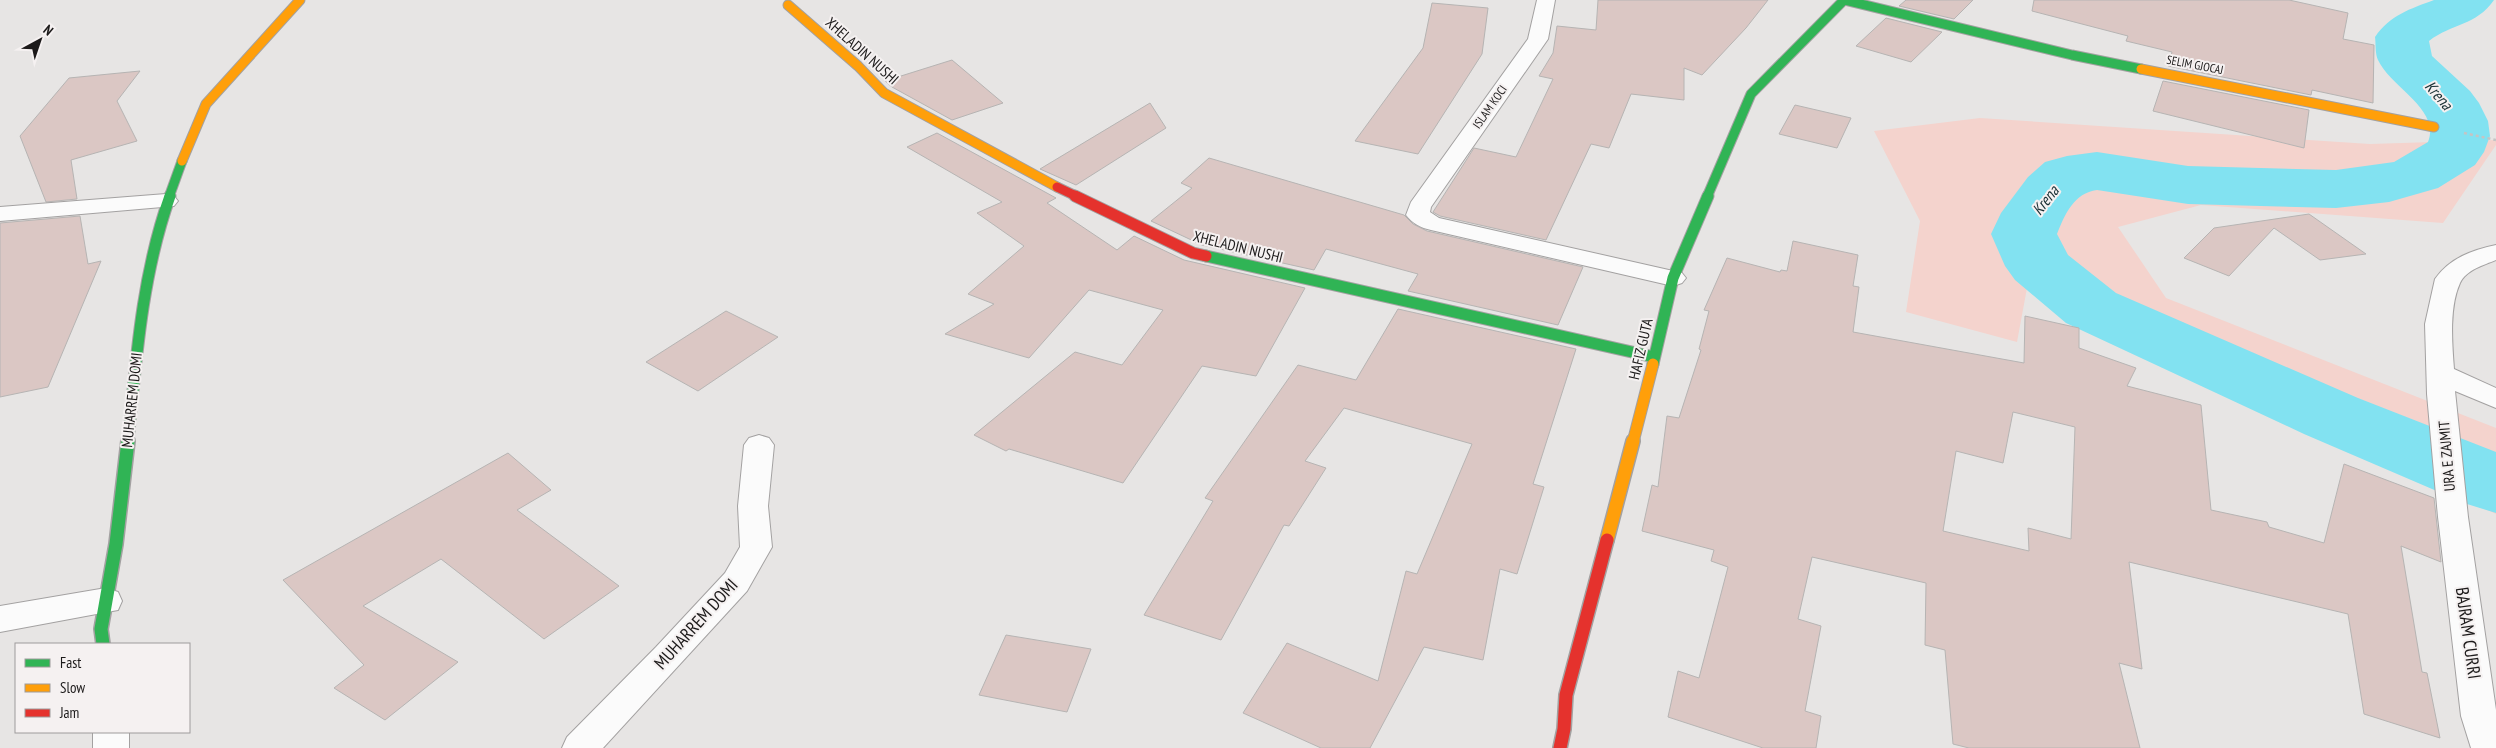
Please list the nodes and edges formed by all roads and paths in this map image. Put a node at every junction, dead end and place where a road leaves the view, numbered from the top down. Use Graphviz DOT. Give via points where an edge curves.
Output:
graph roads {
  1 [pos="300,0"];
  2 [pos="1546,0"];
  3 [pos="1844,0"];
  4 [pos="788,5"];
  5 [pos="1952,27"];
  6 [pos="2434,127"];
  7 [pos="2477,136"];
  8 [pos="2496,140"];
  9 [pos="166,202"];
  10 [pos="0,214"];
  11 [pos="2496,252"];
  12 [pos="1673,278"];
  13 [pos="1654,357"];
  14 [pos="2441,384"];
  15 [pos="2496,399"];
  16 [pos="759,445"];
  17 [pos="2453,517"];
  18 [pos="106,601"];
  19 [pos="0,619"];
  20 [pos="103,643"];
  21 [pos="110,733"];
  22 [pos="111,748"];
  23 [pos="580,748"];
  24 [pos="1560,748"];
  25 [pos="2489,748"];
  1 -- 9 [label="street, MUHARREM DOMI" via="206,104"];
  2 -- 12 [label="street, ISLAM KOCI" via="1538,39 1419,207 1418,215 1431,223"];
  3 -- 5 [label="street, HAFIZ GUTA"];
  3 -- 12 [label="street, HAFIZ GUTA" via="1751,94"];
  4 -- 13 [label="street, XHELADIN NUSHI" via="884,93 1033,176 1193,253"];
  5 -- 6 [label="street, SELIM GJOCAJ" via="2072,55"];
  7 -- 8 [label="path"];
  9 -- 10 [label="street"];
  9 -- 18 [label="street, MUHARREM DOMI" via="141,314 118,534"];
  11 -- 14 [label="street, URA E ZAJMIT" via="2467,262 2448,279 2438,324"];
  12 -- 13 [label="street, HAFIZ GUTA"];
  13 -- 24 [label="street, HAFIZ GUTA" via="1566,695"];
  14 -- 15 [label="street"];
  14 -- 17 [label="street, URA E ZAJMIT"];
  16 -- 23 [label="street, MUHARREM DOMI" via="753,506 756,547 736,582"];
  17 -- 25 [label="street, BAJRAM CURRI" via="2479,716"];
  18 -- 19 [label="street"];
  18 -- 20 [label="street, MUHARREM DOMI" via="101,629"];
  21 -- 22 [label="street"];
}
